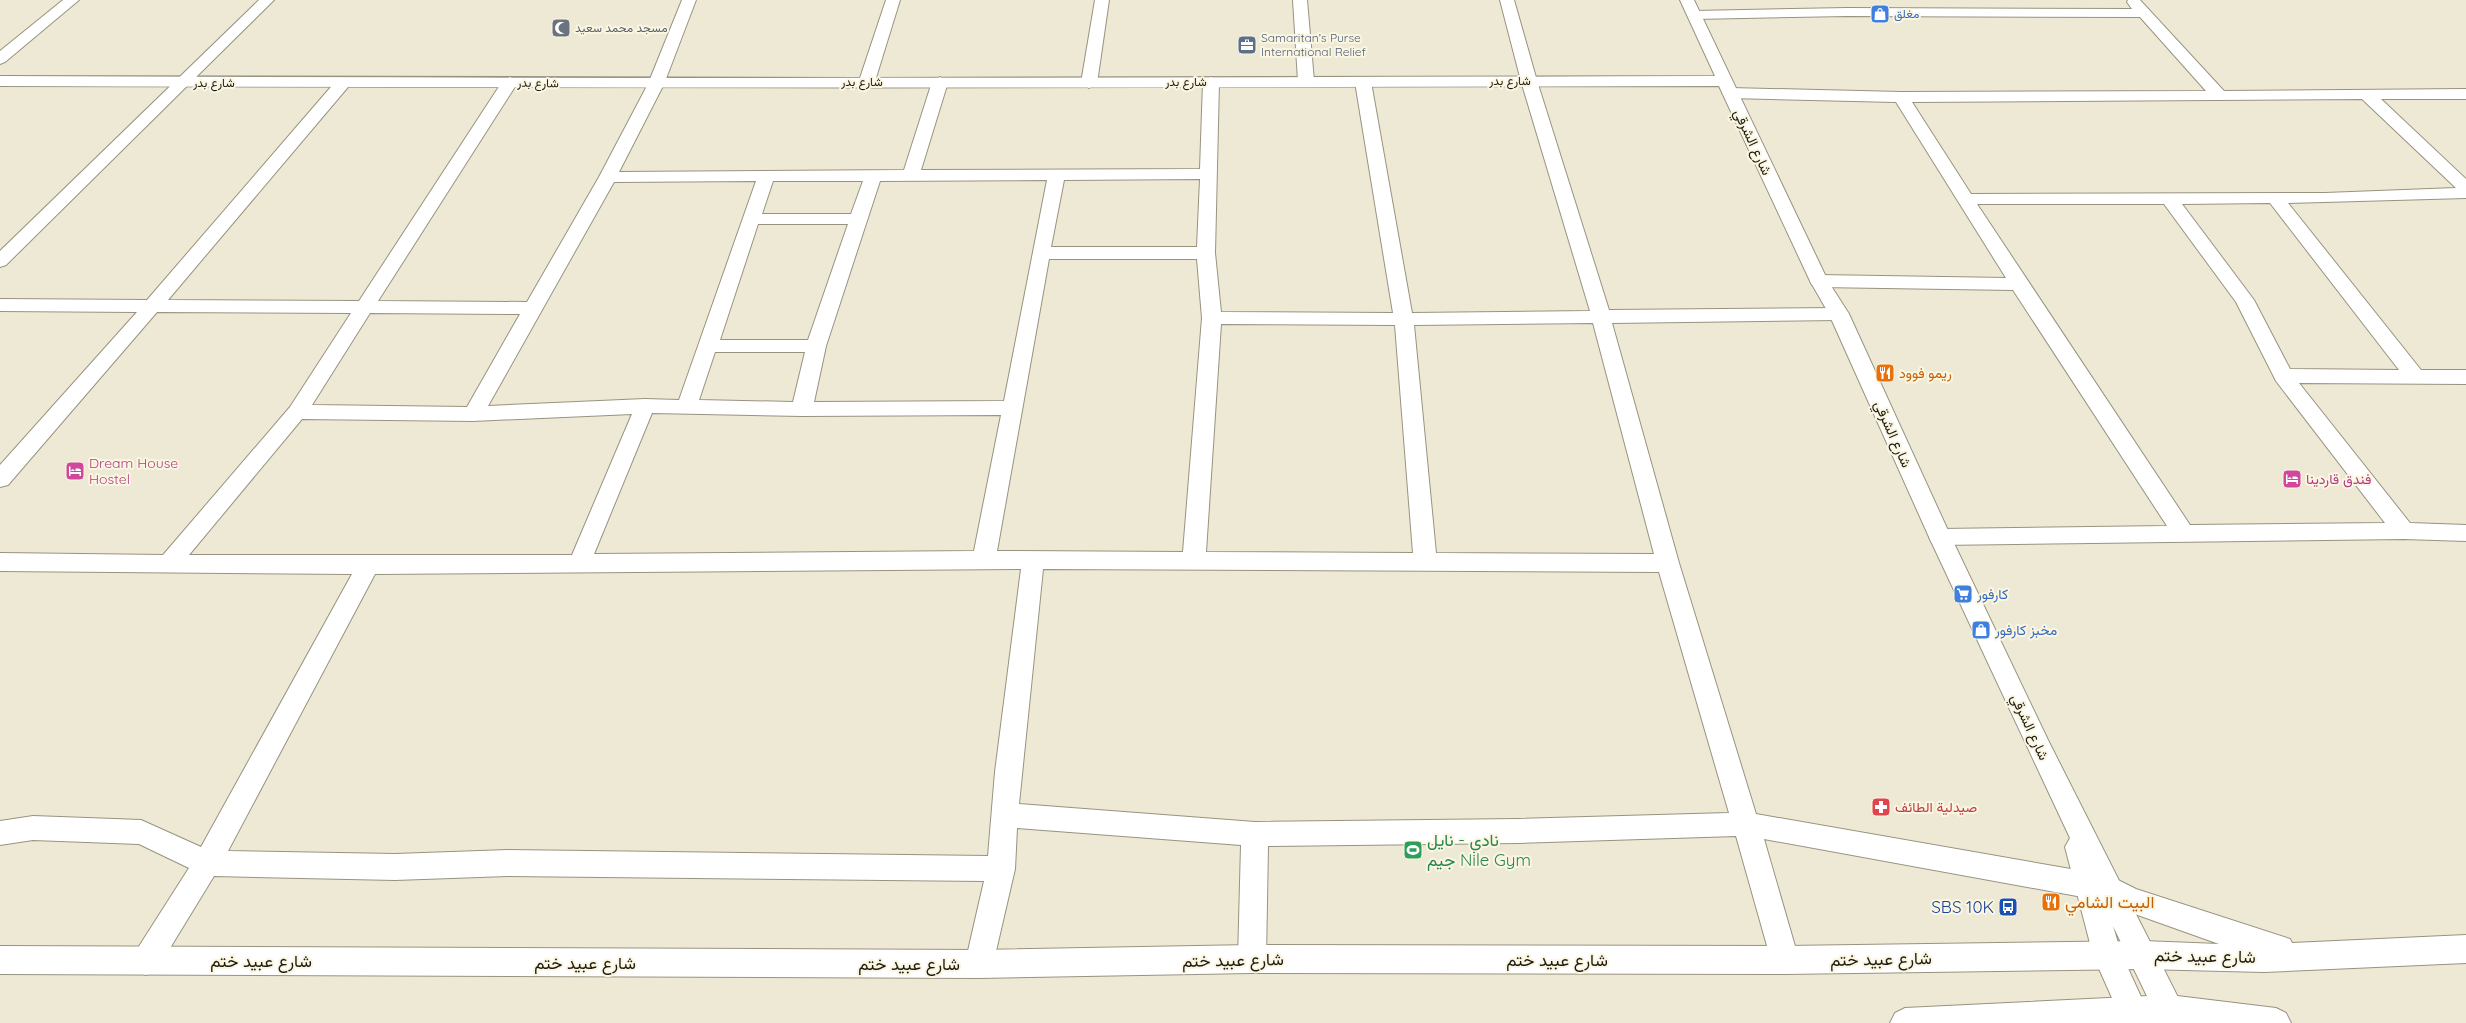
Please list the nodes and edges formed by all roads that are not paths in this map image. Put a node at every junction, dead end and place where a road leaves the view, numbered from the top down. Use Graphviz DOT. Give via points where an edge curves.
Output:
graph roads {
  1 [pos="72,0"];
  2 [pos="267,0"];
  3 [pos="689,0"];
  4 [pos="894,0"];
  5 [pos="1102,0"];
  6 [pos="1300,0"];
  7 [pos="1507,0"];
  8 [pos="2132,0"];
  9 [pos="1844,6"];
  10 [pos="1690,7"];
  11 [pos="2143,13"];
  12 [pos="0,59"];
  13 [pos="867,81"];
  14 [pos="1306,81"];
  15 [pos="1529,81"];
  16 [pos="1,82"];
  17 [pos="510,82"];
  18 [pos="940,82"];
  19 [pos="1211,82"];
  20 [pos="1363,82"];
  21 [pos="180,83"];
  22 [pos="1089,83"];
  23 [pos="342,84"];
  24 [pos="656,84"];
  25 [pos="1727,87"];
  26 [pos="2366,94"];
  27 [pos="2466,94"];
  28 [pos="2220,96"];
  29 [pos="1901,98"];
  30 [pos="1208,174"];
  31 [pos="1056,175"];
  32 [pos="766,176"];
  33 [pos="873,176"];
  34 [pos="911,176"];
  35 [pos="608,177"];
  36 [pos="2466,188"];
  37 [pos="2466,192"];
  38 [pos="2168,197"];
  39 [pos="2276,198"];
  40 [pos="1964,199"];
  41 [pos="752,219"];
  42 [pos="859,219"];
  43 [pos="1042,253"];
  44 [pos="1206,253"];
  45 [pos="0,261"];
  46 [pos="1819,281"];
  47 [pos="2019,284"];
  48 [pos="154,304"];
  49 [pos="0,305"];
  50 [pos="366,306"];
  51 [pos="535,308"];
  52 [pos="1839,314"];
  53 [pos="1601,316"];
  54 [pos="1212,318"];
  55 [pos="1404,319"];
  56 [pos="706,346"];
  57 [pos="816,346"];
  58 [pos="2414,375"];
  59 [pos="2283,376"];
  60 [pos="2466,377"];
  61 [pos="645,406"];
  62 [pos="687,406"];
  63 [pos="1011,408"];
  64 [pos="802,409"];
  65 [pos="297,412"];
  66 [pos="473,414"];
  67 [pos="0,479"];
  68 [pos="2404,531"];
  69 [pos="2466,533"];
  70 [pos="2185,535"];
  71 [pos="1940,537"];
  72 [pos="984,560"];
  73 [pos="1033,561"];
  74 [pos="0,562"];
  75 [pos="580,562"];
  76 [pos="1194,562"];
  77 [pos="1425,562"];
  78 [pos="169,563"];
  79 [pos="1668,563"];
  80 [pos="368,565"];
  81 [pos="1006,814"];
  82 [pos="1746,824"];
  83 [pos="0,833"];
  84 [pos="1255,834"];
  85 [pos="207,863"];
  86 [pos="1001,869"];
  87 [pos="2099,887"];
  88 [pos="2466,949"];
  89 [pos="2107,955"];
  90 [pos="2143,955"];
  91 [pos="2312,956"];
  92 [pos="1252,959"];
  93 [pos="0,960"];
  94 [pos="1785,960"];
  95 [pos="146,961"];
  96 [pos="980,964"];
  97 [pos="2136,1017"];
  98 [pos="2172,1017"];
  99 [pos="1906,1023"];
  100 [pos="2276,1023"];
  1 -- 12 [label="street"];
  2 -- 21 [label="street"];
  3 -- 24 [label="street"];
  4 -- 13 [label="street"];
  5 -- 22 [label="street"];
  6 -- 14 [label="street"];
  7 -- 15 [label="street"];
  8 -- 11 [label="street"];
  9 -- 10 [label="street"];
  9 -- 11 [label="street"];
  10 -- 25 [label="street, شارع الشرقي"];
  11 -- 28 [label="street"];
  13 -- 18 [label="street, شارع بدر"];
  13 -- 24 [label="street, شارع بدر"];
  14 -- 19 [label="street, شارع بدر"];
  14 -- 20 [label="street, شارع بدر"];
  15 -- 20 [label="street, شارع بدر"];
  15 -- 25 [label="street, شارع بدر"];
  15 -- 53 [label="street"];
  16 -- 21 [label="street, شارع بدر"];
  17 -- 23 [label="street, شارع بدر"];
  17 -- 24 [label="street, شارع بدر"];
  17 -- 50 [label="street"];
  18 -- 22 [label="street, شارع بدر"];
  18 -- 34 [label="street"];
  19 -- 22 [label="street, شارع بدر"];
  19 -- 30 [label="street"];
  20 -- 55 [label="street"];
  21 -- 23 [label="street, شارع بدر"];
  21 -- 45 [label="street"];
  23 -- 48 [label="street"];
  24 -- 35 [label="street"];
  25 -- 29 [label="street, شارع بدر"];
  25 -- 46 [label="street, شارع الشرقي"];
  26 -- 27 [label="street, شارع بدر"];
  26 -- 28 [label="street, شارع بدر"];
  26 -- 36 [label="street"];
  28 -- 29 [label="street, شارع بدر"];
  29 -- 40 [label="street"];
  30 -- 31 [label="street"];
  30 -- 44 [label="street"];
  31 -- 34 [label="street"];
  31 -- 43 [label="street"];
  32 -- 33 [label="street"];
  32 -- 35 [label="street"];
  32 -- 41 [label="street"];
  33 -- 34 [label="street"];
  33 -- 42 [label="street"];
  35 -- 51 [label="street"];
  37 -- 39 [label="street"];
  38 -- 39 [label="street"];
  38 -- 40 [label="street"];
  38 -- 59 [label="street" via="2245,300"];
  39 -- 58 [label="street"];
  40 -- 47 [label="street"];
  41 -- 42 [label="street"];
  41 -- 56 [label="street"];
  42 -- 57 [label="street"];
  43 -- 44 [label="street"];
  43 -- 63 [label="street"];
  44 -- 54 [label="street"];
  46 -- 47 [label="street"];
  46 -- 52 [label="street, شارع الشرقي"];
  47 -- 70 [label="street"];
  48 -- 49 [label="street"];
  48 -- 50 [label="street"];
  48 -- 67 [label="street"];
  50 -- 51 [label="street"];
  50 -- 65 [label="street"];
  51 -- 66 [label="street"];
  52 -- 53 [label="street"];
  52 -- 71 [label="street, شارع الشرقي"];
  53 -- 55 [label="street"];
  53 -- 79 [label="street"];
  54 -- 55 [label="street"];
  54 -- 76 [label="street"];
  55 -- 77 [label="street"];
  56 -- 57 [label="street"];
  56 -- 62 [label="street"];
  57 -- 64 [label="street"];
  58 -- 59 [label="street"];
  58 -- 60 [label="street"];
  59 -- 68 [label="street"];
  61 -- 62 [label="street"];
  61 -- 66 [label="street"];
  61 -- 75 [label="street"];
  62 -- 64 [label="street"];
  63 -- 64 [label="street"];
  63 -- 72 [label="street"];
  65 -- 66 [label="street"];
  65 -- 78 [label="street"];
  68 -- 69 [label="street"];
  68 -- 70 [label="street"];
  70 -- 71 [label="street"];
  71 -- 87 [label="street, شارع الشرقي" via="2066,804"];
  72 -- 73 [label="street"];
  72 -- 75 [label="street"];
  73 -- 76 [label="street"];
  73 -- 81 [label="street" via="1008,772"];
  74 -- 78 [label="street"];
  75 -- 80 [label="street"];
  76 -- 77 [label="street"];
  77 -- 79 [label="street"];
  78 -- 80 [label="street"];
  79 -- 82 [label="street"];
  80 -- 85 [label="street"];
  81 -- 84 [label="street"];
  81 -- 86 [label="street"];
  82 -- 84 [label="street" via="1518,831"];
  82 -- 87 [label="street"];
  82 -- 94 [label="street"];
  83 -- 85 [label="street" via="33,828 141,832"];
  84 -- 92 [label="street"];
  85 -- 86 [label="street" via="395,867 516,863"];
  85 -- 95 [label="street"];
  86 -- 96 [label="street"];
  87 -- 89 [label="street"];
  87 -- 90 [label="street"];
  87 -- 91 [label="street" via="2231,935"];
  88 -- 91 [label="street, شارع عبيد ختم"];
  89 -- 90 [label="street, شارع عبيد ختم"];
  89 -- 94 [label="street, شارع عبيد ختم"];
  89 -- 97 [label="street"];
  90 -- 91 [label="street, شارع عبيد ختم" via="2178,958"];
  90 -- 98 [label="street"];
  92 -- 94 [label="street, شارع عبيد ختم"];
  92 -- 96 [label="street, شارع عبيد ختم"];
  93 -- 95 [label="street, شارع عبيد ختم"];
  95 -- 96 [label="street, شارع عبيد ختم"];
  97 -- 98 [label="street"];
  97 -- 99 [label="street"];
  98 -- 100 [label="street"];
}
